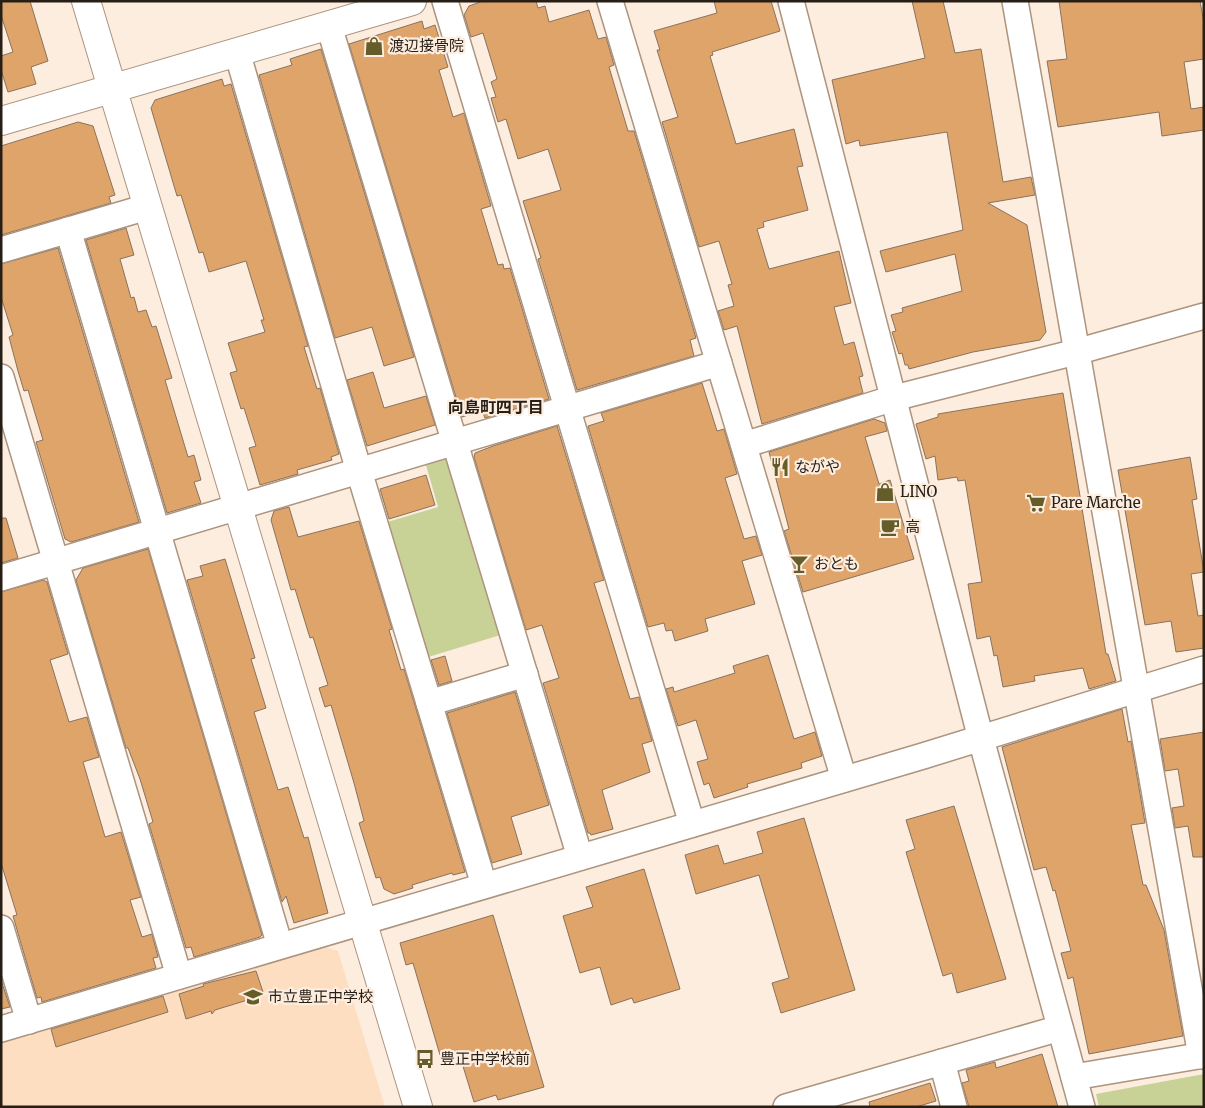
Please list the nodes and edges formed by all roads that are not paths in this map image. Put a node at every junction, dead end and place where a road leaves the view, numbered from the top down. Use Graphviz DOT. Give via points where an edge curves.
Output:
graph roads {
  1 [pos="86,1"];
  2 [pos="412,1"];
  3 [pos="445,1"];
  4 [pos="610,1"];
  5 [pos="791,1"];
  6 [pos="1014,1"];
  7 [pos="329,26"];
  8 [pos="237,52"];
  9 [pos="112,88"];
  10 [pos="1,121"];
  11 [pos="148,207"];
  12 [pos="68,230"];
  13 [pos="1,250"];
  14 [pos="1204,316"];
  15 [pos="1076,352"];
  16 [pos="719,363"];
  17 [pos="1,377"];
  18 [pos="894,398"];
  19 [pos="568,408"];
  20 [pos="455,442"];
  21 [pos="744,445"];
  22 [pos="359,471"];
  23 [pos="238,508"];
  24 [pos="157,532"];
  25 [pos="56,562"];
  26 [pos="1,578"];
  27 [pos="1204,669"];
  28 [pos="525,674"];
  29 [pos="1138,690"];
  30 [pos="430,704"];
  31 [pos="981,738"];
  32 [pos="844,779"];
  33 [pos="692,824"];
  34 [pos="580,857"];
  35 [pos="484,885"];
  36 [pos="363,922"];
  37 [pos="1,928"];
  38 [pos="280,946"];
  39 [pos="179,976"];
  40 [pos="29,1021"];
  41 [pos="1060,1028"];
  42 [pos="1,1029"];
  43 [pos="1202,1055"];
  44 [pos="942,1062"];
  45 [pos="1074,1077"];
  46 [pos="824,1101"];
  47 [pos="418,1107"];
  48 [pos="786,1107"];
  49 [pos="954,1107"];
  50 [pos="1082,1107"];
  1 -- 9 [label="street"];
  2 -- 7 [label="street"];
  3 -- 19 [label="street"];
  4 -- 16 [label="street"];
  5 -- 18 [label="street"];
  6 -- 15 [label="street"];
  7 -- 8 [label="street"];
  7 -- 20 [label="street"];
  8 -- 9 [label="street"];
  8 -- 22 [label="street"];
  9 -- 10 [label="street"];
  9 -- 11 [label="street"];
  11 -- 12 [label="street"];
  11 -- 23 [label="street"];
  12 -- 13 [label="street"];
  12 -- 24 [label="street"];
  14 -- 15 [label="street"];
  15 -- 18 [label="street"];
  15 -- 29 [label="street"];
  16 -- 19 [label="street"];
  16 -- 21 [label="street"];
  17 -- 25 [label="street"];
  18 -- 21 [label="street"];
  18 -- 31 [label="street"];
  19 -- 20 [label="street"];
  19 -- 33 [label="street"];
  20 -- 22 [label="street"];
  20 -- 28 [label="street"];
  21 -- 32 [label="street"];
  22 -- 23 [label="street"];
  22 -- 30 [label="street"];
  23 -- 24 [label="street"];
  23 -- 36 [label="street"];
  24 -- 25 [label="street"];
  24 -- 38 [label="street"];
  25 -- 26 [label="street"];
  25 -- 39 [label="street"];
  27 -- 29 [label="street"];
  28 -- 30 [label="street"];
  28 -- 34 [label="street"];
  29 -- 31 [label="street"];
  29 -- 43 [label="street"];
  30 -- 35 [label="street"];
  31 -- 32 [label="street"];
  31 -- 41 [label="street"];
  32 -- 33 [label="street"];
  33 -- 34 [label="street"];
  34 -- 35 [label="street"];
  35 -- 36 [label="street"];
  36 -- 38 [label="street"];
  36 -- 47 [label="street"];
  37 -- 40 [label="street"];
  38 -- 39 [label="street"];
  39 -- 40 [label="street"];
  40 -- 42 [label="street"];
  41 -- 44 [label="street"];
  41 -- 45 [label="street"];
  43 -- 45 [label="street"];
  44 -- 46 [label="street"];
  44 -- 49 [label="street"];
  45 -- 50 [label="street"];
  46 -- 48 [label="street"];
}
